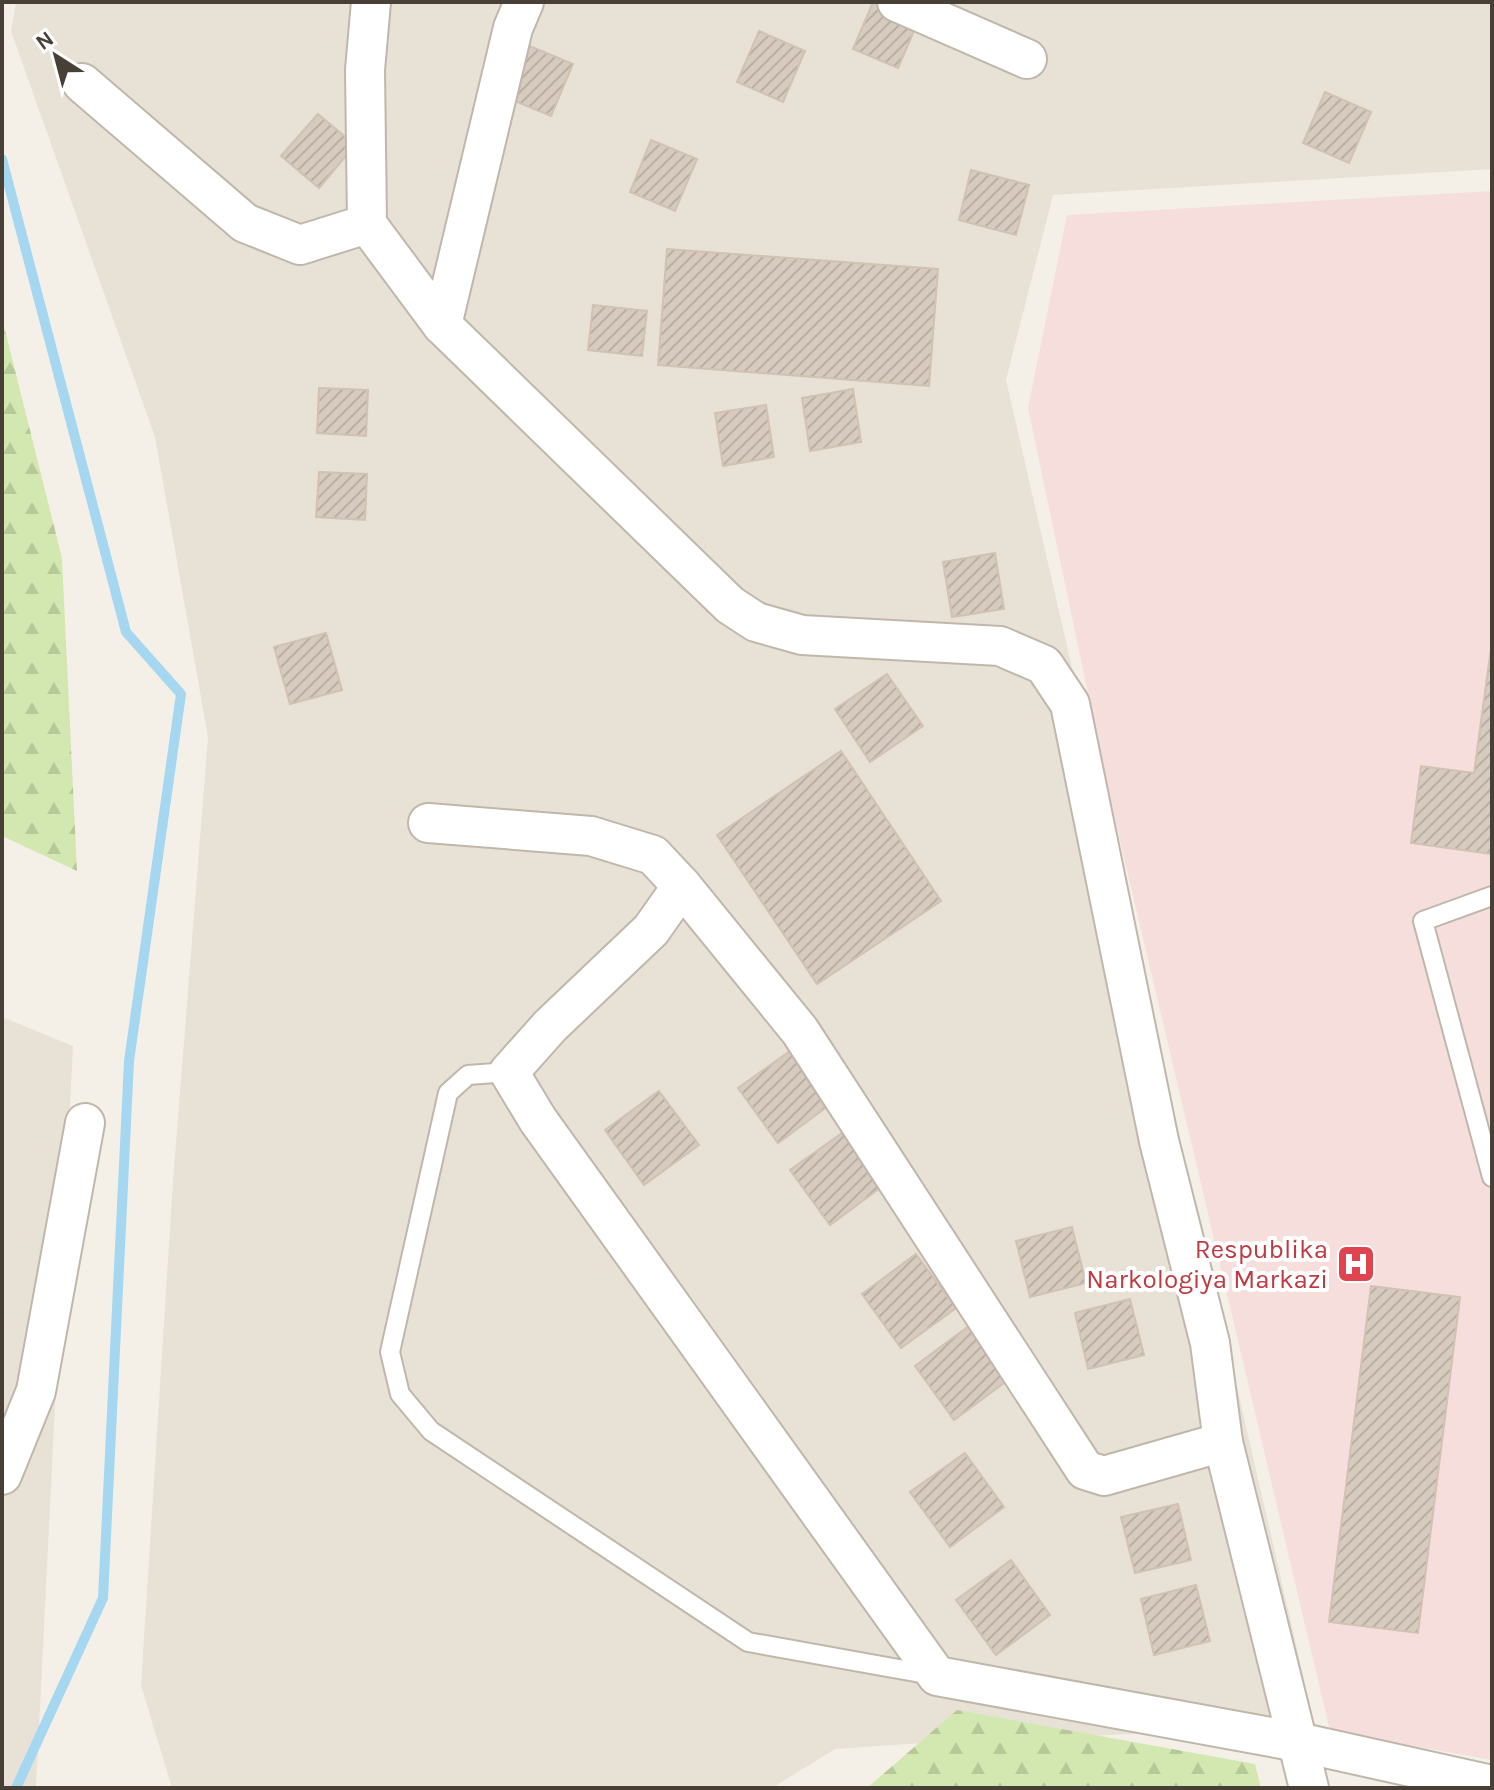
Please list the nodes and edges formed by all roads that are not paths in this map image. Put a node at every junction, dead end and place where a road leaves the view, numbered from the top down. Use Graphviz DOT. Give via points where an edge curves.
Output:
graph roads {
  1 [pos="371,2"];
  2 [pos="524,2"];
  3 [pos="897,2"];
  4 [pos="1027,59"];
  5 [pos="82,83"];
  6 [pos="367,224"];
  7 [pos="442,325"];
  8 [pos="428,823"];
  9 [pos="682,886"];
  10 [pos="1492,896"];
  11 [pos="509,1072"];
  12 [pos="85,1123"];
  13 [pos="1492,1177"];
  14 [pos="1223,1442"];
  15 [pos="2,1475"];
  16 [pos="937,1676"];
  17 [pos="1298,1742"];
  18 [pos="1492,1785"];
  19 [pos="1309,1788"];
  1 -- 6 [label="street" via="365,70"];
  2 -- 7 [label="street" via="513,28"];
  3 -- 4 [label="street"];
  5 -- 6 [label="street" via="245,223 300,245"];
  6 -- 7 [label="street"];
  7 -- 14 [label="street" via="730,605 756,622 802,635 1000,646 1044,665 1070,704 1159,1141 1210,1343"];
  8 -- 9 [label="street" via="591,836 653,855"];
  9 -- 11 [label="street" via="651,930"];
  9 -- 14 [label="street" via="800,1031 1085,1470 1104,1476"];
  10 -- 13 [label="lane" via="1423,921"];
  11 -- 16 [label="street" via="538,1120"];
  11 -- 16 [label="lane" via="468,1075 448,1093 390,1352 400,1394 431,1431 748,1642"];
  12 -- 15 [label="street" via="36,1391"];
  14 -- 17 [label="street"];
  16 -- 17 [label="street"];
  17 -- 18 [label="street"];
  17 -- 19 [label="street"];
}
